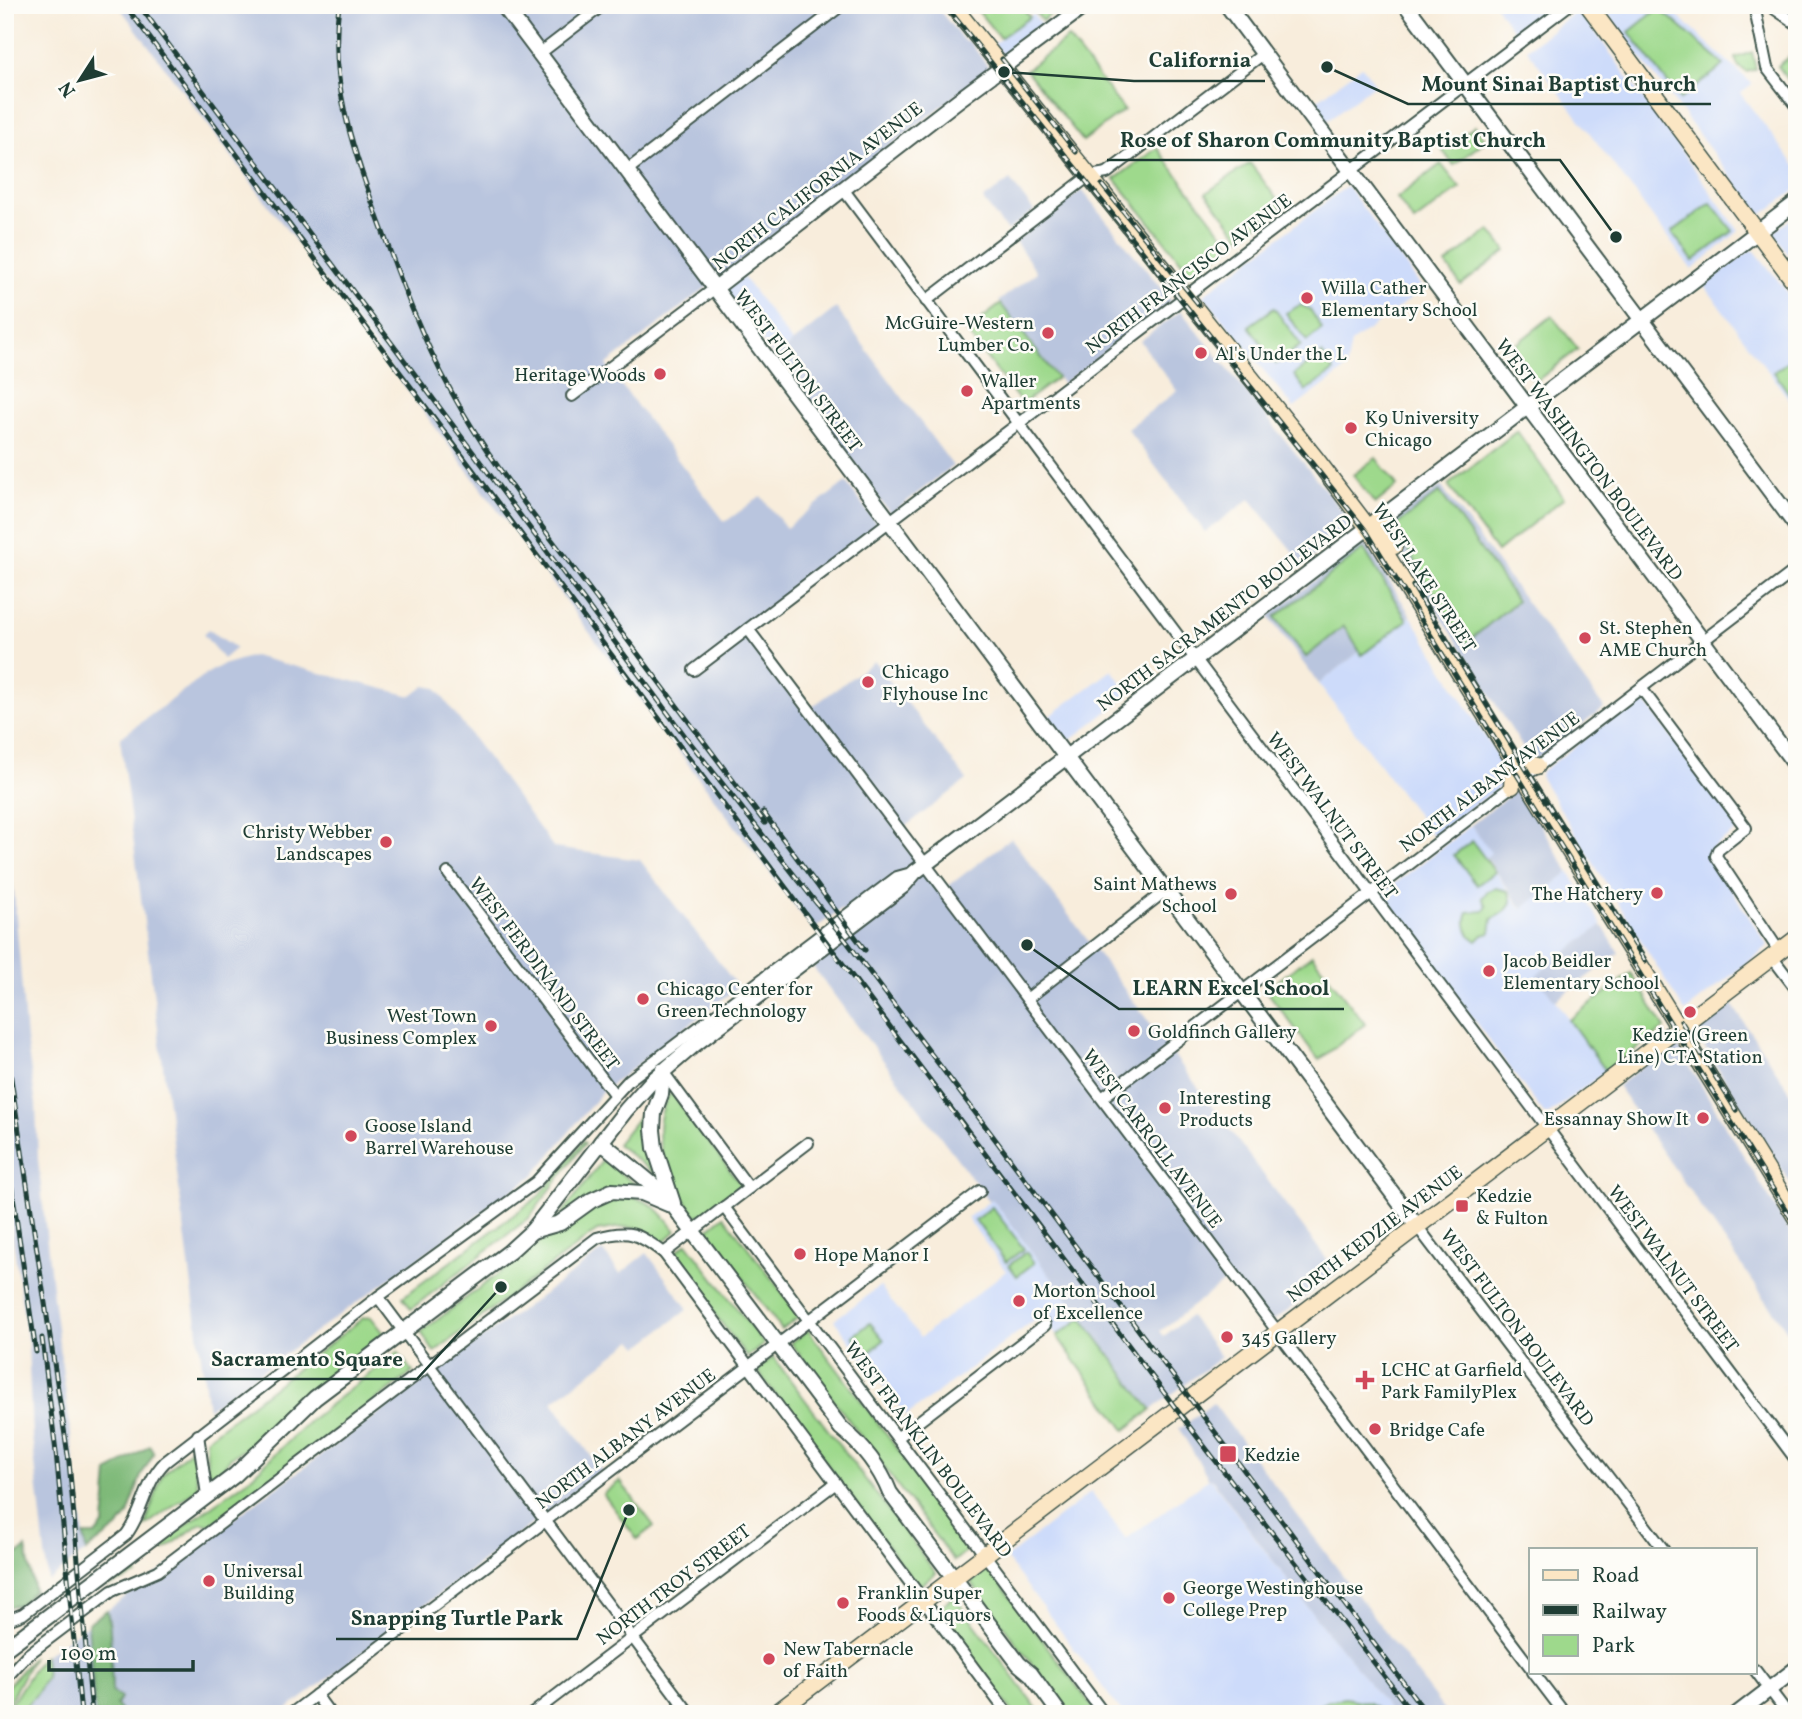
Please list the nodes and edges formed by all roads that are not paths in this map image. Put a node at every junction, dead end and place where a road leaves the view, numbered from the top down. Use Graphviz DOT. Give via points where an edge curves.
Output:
graph roads {
  1 [pos="503,5"];
  2 [pos="603,5"];
  3 [pos="842,5"];
  4 [pos="952,5"];
  5 [pos="1227,5"];
  6 [pos="1406,5"];
  7 [pos="1569,5"];
  8 [pos="1588,5"];
  9 [pos="1754,5"];
  10 [pos="1769,5"];
  11 [pos="1080,7"];
  12 [pos="1797,24"];
  13 [pos="539,54"];
  14 [pos="1263,54"];
  15 [pos="1004,64"];
  16 [pos="1466,84"];
  17 [pos="1797,107"];
  18 [pos="626,171"];
  19 [pos="1351,171"];
  20 [pos="1098,180"];
  21 [pos="843,189"];
  22 [pos="1797,201"];
  23 [pos="1757,232"];
  24 [pos="1797,285"];
  25 [pos="714,289"];
  26 [pos="1186,296"];
  27 [pos="926,301"];
  28 [pos="1642,320"];
  29 [pos="572,396"];
  30 [pos="1527,406"];
  31 [pos="1018,424"];
  32 [pos="889,522"];
  33 [pos="1370,526"];
  34 [pos="1797,527"];
  35 [pos="1797,569"];
  36 [pos="1400,574"];
  37 [pos="748,629"];
  38 [pos="1702,640"];
  39 [pos="1194,659"];
  40 [pos="694,670"];
  41 [pos="1641,688"];
  42 [pos="1065,757"];
  43 [pos="1797,767"];
  44 [pos="1525,776"];
  45 [pos="920,868"];
  46 [pos="448,873"];
  47 [pos="1165,891"];
  48 [pos="1370,894"];
  49 [pos="1797,938"];
  50 [pos="1776,954"];
  51 [pos="1797,990"];
  52 [pos="1241,992"];
  53 [pos="1027,999"];
  54 [pos="1679,1027"];
  55 [pos="659,1066"];
  56 [pos="614,1094"];
  57 [pos="1101,1098"];
  58 [pos="1547,1128"];
  59 [pos="601,1142"];
  60 [pos="808,1143"];
  61 [pos="749,1188"];
  62 [pos="980,1191"];
  63 [pos="724,1207"];
  64 [pos="675,1208"];
  65 [pos="1797,1219"];
  66 [pos="1417,1226"];
  67 [pos="532,1231"];
  68 [pos="693,1231"];
  69 [pos="664,1253"];
  70 [pos="378,1297"];
  71 [pos="809,1321"];
  72 [pos="1045,1325"];
  73 [pos="403,1331"];
  74 [pos="1278,1332"];
  75 [pos="778,1344"];
  76 [pos="429,1365"];
  77 [pos="748,1366"];
  78 [pos="198,1436"];
  79 [pos="897,1438"];
  80 [pos="1797,1461"];
  81 [pos="836,1483"];
  82 [pos="207,1495"];
  83 [pos="545,1521"];
  84 [pos="1662,1548"];
  85 [pos="985,1555"];
  86 [pos="954,1578"];
  87 [pos="924,1601"];
  88 [pos="5,1621"];
  89 [pos="632,1637"];
  90 [pos="5,1648"];
  91 [pos="1019,1664"];
  92 [pos="1529,1666"];
  93 [pos="1797,1668"];
  94 [pos="1756,1671"];
  95 [pos="1535,1674"];
  96 [pos="5,1679"];
  97 [pos="1769,1689"];
  98 [pos="316,1695"];
  99 [pos="291,1714"];
  100 [pos="330,1714"];
  101 [pos="533,1714"];
  102 [pos="690,1714"];
  103 [pos="775,1714"];
  104 [pos="1008,1714"];
  105 [pos="1049,1714"];
  106 [pos="1060,1714"];
  107 [pos="1104,1714"];
  108 [pos="1565,1714"];
  109 [pos="1737,1714"];
  110 [pos="1788,1714"];
  1 -- 13 [label="street, WEST FULTON STREET"];
  2 -- 13 [label="street"];
  3 -- 18 [label="street"];
  4 -- 15 [label="main road, WEST LAKE STREET"];
  5 -- 14 [label="street, WEST WASHINGTON BOULEVARD"];
  6 -- 16 [label="street"];
  7 -- 16 [label="street, NORTH FRANCISCO AVENUE"];
  8 -- 23 [label="main road"];
  9 -- 17 [label="street" via="1767,68"];
  10 -- 12 [label="street"];
  11 -- 15 [label="street, NORTH CALIFORNIA AVENUE"];
  13 -- 18 [label="street, WEST FULTON STREET"];
  14 -- 19 [label="street, WEST WASHINGTON BOULEVARD"];
  14 -- 20 [label="street"];
  15 -- 20 [label="main road, WEST LAKE STREET" via="1045,121"];
  15 -- 21 [label="street, NORTH CALIFORNIA AVENUE"];
  16 -- 19 [label="street, NORTH FRANCISCO AVENUE"];
  16 -- 28 [label="street"];
  18 -- 25 [label="street, WEST FULTON STREET"];
  19 -- 26 [label="street, NORTH FRANCISCO AVENUE"];
  19 -- 30 [label="street, WEST WASHINGTON BOULEVARD"];
  20 -- 26 [label="main road, WEST LAKE STREET"];
  20 -- 27 [label="street"];
  21 -- 25 [label="street, NORTH CALIFORNIA AVENUE"];
  21 -- 27 [label="street, WEST WALNUT STREET"];
  22 -- 23 [label="street, NORTH SACRAMENTO BOULEVARD"];
  23 -- 24 [label="main road"];
  23 -- 28 [label="street, NORTH SACRAMENTO BOULEVARD"];
  25 -- 29 [label="street, NORTH CALIFORNIA AVENUE"];
  25 -- 32 [label="street, WEST FULTON STREET"];
  26 -- 31 [label="street, NORTH FRANCISCO AVENUE"];
  26 -- 33 [label="main road, WEST LAKE STREET"];
  27 -- 31 [label="street, WEST WALNUT STREET"];
  28 -- 30 [label="street, NORTH SACRAMENTO BOULEVARD"];
  28 -- 34 [label="street"];
  30 -- 33 [label="street, NORTH SACRAMENTO BOULEVARD"];
  30 -- 38 [label="street, WEST WASHINGTON BOULEVARD"];
  31 -- 32 [label="street, NORTH FRANCISCO AVENUE"];
  31 -- 39 [label="street, WEST WALNUT STREET"];
  32 -- 37 [label="street, NORTH FRANCISCO AVENUE"];
  32 -- 42 [label="street, WEST FULTON STREET"];
  33 -- 36 [label="main road, WEST LAKE STREET"];
  33 -- 36 [label="main road" via="1401,558"];
  33 -- 39 [label="street, NORTH SACRAMENTO BOULEVARD"];
  35 -- 38 [label="street, NORTH ALBANY AVENUE"];
  36 -- 44 [label="main road, WEST LAKE STREET"];
  37 -- 40 [label="street, NORTH FRANCISCO AVENUE"];
  37 -- 45 [label="street, WEST CARROLL AVENUE"];
  38 -- 41 [label="street, NORTH ALBANY AVENUE"];
  38 -- 43 [label="street, WEST WASHINGTON BOULEVARD"];
  39 -- 42 [label="street, NORTH SACRAMENTO BOULEVARD"];
  39 -- 48 [label="street, WEST WALNUT STREET"];
  41 -- 44 [label="street, NORTH ALBANY AVENUE"];
  41 -- 50 [label="street" via="1746,828 1716,856"];
  42 -- 45 [label="street, NORTH SACRAMENTO BOULEVARD"];
  42 -- 47 [label="street, WEST FULTON BOULEVARD"];
  44 -- 48 [label="street, NORTH ALBANY AVENUE"];
  44 -- 54 [label="main road, WEST LAKE STREET"];
  45 -- 53 [label="street, WEST CARROLL AVENUE"];
  45 -- 55 [label="street, NORTH SACRAMENTO BOULEVARD" via="903,886 694,1045"];
  46 -- 56 [label="street, WEST FERDINAND STREET"];
  47 -- 52 [label="street, WEST FULTON BOULEVARD"];
  47 -- 53 [label="street"];
  48 -- 52 [label="street, NORTH ALBANY AVENUE"];
  48 -- 58 [label="street, WEST WALNUT STREET"];
  49 -- 50 [label="main road, NORTH KEDZIE AVENUE"];
  50 -- 51 [label="street"];
  50 -- 54 [label="main road, NORTH KEDZIE AVENUE"];
  52 -- 57 [label="street, NORTH ALBANY AVENUE"];
  52 -- 66 [label="street, WEST FULTON BOULEVARD"];
  53 -- 57 [label="street, WEST CARROLL AVENUE"];
  54 -- 58 [label="main road, NORTH KEDZIE AVENUE"];
  54 -- 65 [label="main road, WEST LAKE STREET"];
  55 -- 56 [label="street, NORTH SACRAMENTO BOULEVARD"];
  55 -- 59 [label="street, NORTH SACRAMENTO BOULEVARD"];
  55 -- 61 [label="street"];
  55 -- 64 [label="street" via="655,1148"];
  56 -- 70 [label="street, NORTH SACRAMENTO BOULEVARD" via="536,1182"];
  57 -- 74 [label="street, WEST CARROLL AVENUE"];
  58 -- 66 [label="main road, NORTH KEDZIE AVENUE"];
  58 -- 80 [label="street, WEST WALNUT STREET"];
  59 -- 64 [label="street"];
  59 -- 67 [label="street, NORTH SACRAMENTO BOULEVARD"];
  60 -- 61 [label="street"];
  61 -- 63 [label="street"];
  62 -- 71 [label="street, NORTH ALBANY AVENUE"];
  63 -- 68 [label="street"];
  63 -- 71 [label="street, WEST FRANKLIN BOULEVARD"];
  64 -- 67 [label="street" via="642,1193 612,1191 560,1223"];
  64 -- 68 [label="street"];
  66 -- 74 [label="main road, NORTH KEDZIE AVENUE"];
  66 -- 84 [label="street, WEST FULTON BOULEVARD"];
  67 -- 73 [label="street, NORTH SACRAMENTO BOULEVARD"];
  68 -- 69 [label="street"];
  68 -- 75 [label="street"];
  69 -- 76 [label="street" via="630,1232 597,1238"];
  69 -- 77 [label="street"];
  70 -- 73 [label="street"];
  70 -- 78 [label="street, NORTH SACRAMENTO BOULEVARD"];
  71 -- 75 [label="street, NORTH ALBANY AVENUE"];
  71 -- 79 [label="street, WEST FRANKLIN BOULEVARD"];
  72 -- 79 [label="street"];
  73 -- 76 [label="street"];
  73 -- 82 [label="street, NORTH SACRAMENTO BOULEVARD" via="315,1398 235,1475"];
  74 -- 85 [label="main road, NORTH KEDZIE AVENUE"];
  74 -- 92 [label="street, WEST CARROLL AVENUE"];
  75 -- 77 [label="street, NORTH ALBANY AVENUE"];
  75 -- 86 [label="street" via="841,1428 848,1446"];
  76 -- 83 [label="street"];
  76 -- 96 [label="street" via="158,1570 112,1591 26,1656"];
  77 -- 81 [label="street"];
  77 -- 83 [label="street, NORTH ALBANY AVENUE"];
  78 -- 82 [label="street"];
  78 -- 88 [label="street, NORTH SACRAMENTO BOULEVARD" via="155,1473 127,1535 23,1614"];
  79 -- 85 [label="street, WEST FRANKLIN BOULEVARD"];
  81 -- 87 [label="street"];
  81 -- 89 [label="street, NORTH TROY STREET"];
  82 -- 90 [label="street, NORTH SACRAMENTO BOULEVARD"];
  83 -- 89 [label="street"];
  83 -- 98 [label="street, NORTH ALBANY AVENUE"];
  85 -- 86 [label="main road, NORTH KEDZIE AVENUE"];
  85 -- 107 [label="street, WEST FRANKLIN BOULEVARD"];
  86 -- 87 [label="main road, NORTH KEDZIE AVENUE"];
  86 -- 91 [label="street"];
  87 -- 103 [label="main road, NORTH KEDZIE AVENUE"];
  87 -- 104 [label="street"];
  89 -- 101 [label="street, NORTH TROY STREET"];
  89 -- 102 [label="street"];
  91 -- 105 [label="street" via="1023,1679"];
  91 -- 106 [label="street"];
  93 -- 97 [label="street"];
  94 -- 97 [label="street"];
  95 -- 108 [label="street, WEST CARROLL AVENUE"];
  97 -- 109 [label="street"];
  97 -- 110 [label="street"];
  98 -- 99 [label="street, NORTH ALBANY AVENUE"];
  98 -- 100 [label="street"];
}
